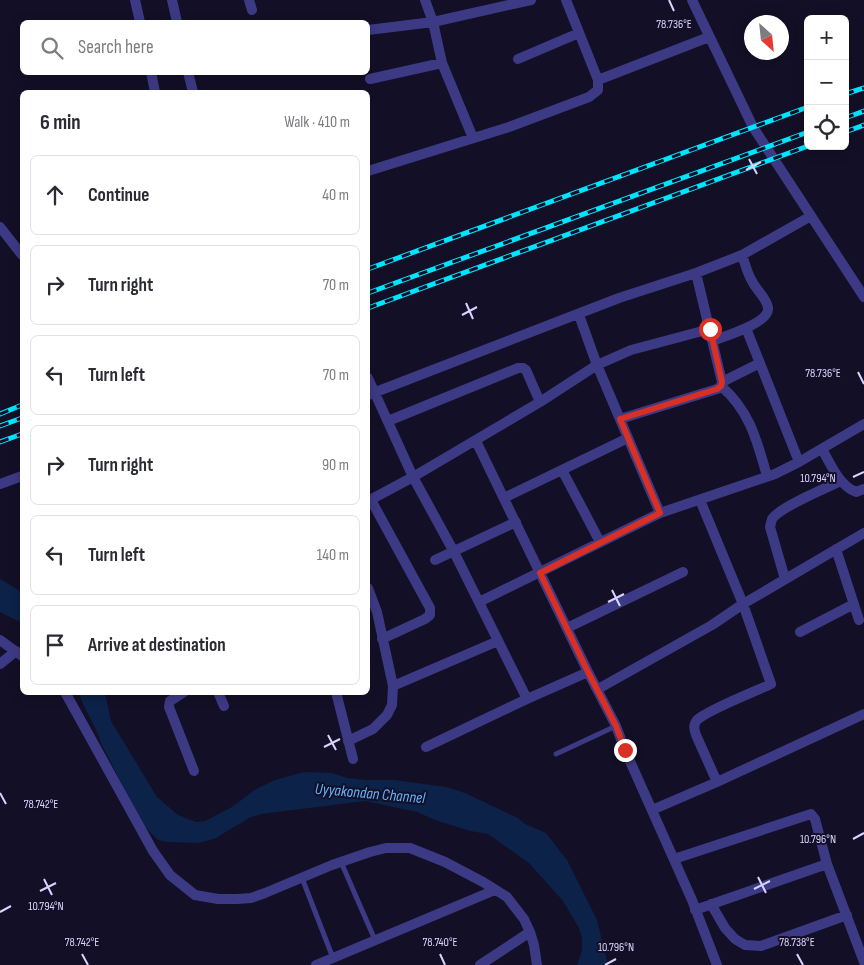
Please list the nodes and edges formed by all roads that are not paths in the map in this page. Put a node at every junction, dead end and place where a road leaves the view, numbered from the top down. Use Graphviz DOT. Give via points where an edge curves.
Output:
graph roads {
  1 [pos="135,0"];
  2 [pos="172,0"];
  3 [pos="426,0"];
  4 [pos="531,0"];
  5 [pos="566,0"];
  6 [pos="692,0"];
  7 [pos="140,20"];
  8 [pos="177,20"];
  9 [pos="433,22"];
  10 [pos="370,30"];
  11 [pos="579,33"];
  12 [pos="709,37"];
  13 [pos="518,59"];
  14 [pos="442,63"];
  15 [pos="152,75"];
  16 [pos="189,75"];
  17 [pos="370,79"];
  18 [pos="598,80"];
  19 [pos="155,90"];
  20 [pos="192,90"];
  21 [pos="473,138"];
  22 [pos="370,170"];
  23 [pos="811,216"];
  24 [pos="0,227"];
  25 [pos="20,252"];
  26 [pos="742,255"];
  27 [pos="696,273"];
  28 [pos="864,297"];
  29 [pos="579,315"];
  30 [pos="746,328"];
  31 [pos="710,329"];
  32 [pos="712,341"];
  33 [pos="760,363"];
  34 [pos="597,365"];
  35 [pos="722,384"];
  36 [pos="371,394"];
  37 [pos="540,402"];
  38 [pos="620,419"];
  39 [pos="388,421"];
  40 [pos="864,424"];
  41 [pos="628,438"];
  42 [pos="476,441"];
  43 [pos="822,449"];
  44 [pos="799,462"];
  45 [pos="562,470"];
  46 [pos="767,476"];
  47 [pos="20,477"];
  48 [pos="413,477"];
  49 [pos="841,481"];
  50 [pos="0,484"];
  51 [pos="864,489"];
  52 [pos="504,498"];
  53 [pos="370,500"];
  54 [pos="700,500"];
  55 [pos="370,503"];
  56 [pos="660,513"];
  57 [pos="516,522"];
  58 [pos="864,533"];
  59 [pos="600,542"];
  60 [pos="836,549"];
  61 [pos="454,552"];
  62 [pos="435,560"];
  63 [pos="683,572"];
  64 [pos="540,573"];
  65 [pos="785,579"];
  66 [pos="370,593"];
  67 [pos="478,602"];
  68 [pos="743,604"];
  69 [pos="854,604"];
  70 [pos="859,620"];
  71 [pos="567,628"];
  72 [pos="800,632"];
  73 [pos="382,639"];
  74 [pos="0,640"];
  75 [pos="498,641"];
  76 [pos="19,653"];
  77 [pos="0,664"];
  78 [pos="588,672"];
  79 [pos="393,686"];
  80 [pos="598,689"];
  81 [pos="67,695"];
  82 [pos="180,695"];
  83 [pos="219,695"];
  84 [pos="337,695"];
  85 [pos="527,699"];
  86 [pos="224,706"];
  87 [pos="864,714"];
  88 [pos="616,726"];
  89 [pos="348,741"];
  90 [pos="426,747"];
  91 [pos="556,754"];
  92 [pos="353,759"];
  93 [pos="194,771"];
  94 [pos="717,782"];
  95 [pos="652,810"];
  96 [pos="674,859"];
  97 [pos="341,862"];
  98 [pos="827,864"];
  99 [pos="302,878"];
  100 [pos="495,890"];
  101 [pos="712,904"];
  102 [pos="695,910"];
  103 [pos="846,916"];
  104 [pos="530,932"];
  105 [pos="375,940"];
  106 [pos="333,958"];
  107 [pos="864,962"];
  108 [pos="316,965"];
  109 [pos="480,965"];
  110 [pos="537,965"];
  111 [pos="717,965"];
  1 -- 7 [label="street"];
  2 -- 8 [label="street"];
  3 -- 9 [label="street"];
  4 -- 9 [label="street"];
  5 -- 11 [label="street"];
  6 -- 12 [label="street"];
  9 -- 10 [label="street"];
  9 -- 14 [label="street"];
  11 -- 13 [label="street"];
  11 -- 18 [label="street"];
  12 -- 18 [label="street"];
  12 -- 23 [label="street" via="753,127"];
  14 -- 17 [label="street"];
  14 -- 21 [label="street"];
  15 -- 19 [label="street"];
  16 -- 20 [label="street"];
  18 -- 21 [label="street" via="598,90 589,97"];
  21 -- 22 [label="street"];
  23 -- 26 [label="street"];
  23 -- 28 [label="street"];
  24 -- 25 [label="street"];
  26 -- 27 [label="street"];
  26 -- 30 [label="street" via="751,280 768,309 764,317"];
  27 -- 29 [label="street"];
  27 -- 31 [label="street"];
  29 -- 34 [label="street"];
  29 -- 36 [label="street"];
  30 -- 32 [label="street"];
  30 -- 33 [label="street"];
  31 -- 32 [label="street"];
  31 -- 34 [label="street" via="631,350"];
  32 -- 35 [label="street"];
  33 -- 35 [label="street"];
  33 -- 44 [label="street"];
  34 -- 37 [label="street"];
  34 -- 38 [label="street"];
  35 -- 38 [label="street" via="717,389"];
  35 -- 46 [label="street" via="743,410 753,430"];
  36 -- 39 [label="street"];
  37 -- 39 [label="street" via="526,370 518,368"];
  37 -- 42 [label="street"];
  38 -- 41 [label="street"];
  39 -- 48 [label="street"];
  40 -- 43 [label="street"];
  41 -- 45 [label="street"];
  41 -- 56 [label="street"];
  42 -- 48 [label="street"];
  42 -- 52 [label="street"];
  43 -- 44 [label="street"];
  43 -- 49 [label="street"];
  44 -- 46 [label="street"];
  45 -- 52 [label="street"];
  45 -- 59 [label="street"];
  46 -- 54 [label="street"];
  47 -- 50 [label="street"];
  48 -- 53 [label="street"];
  48 -- 61 [label="street"];
  49 -- 51 [label="street" via="856,492"];
  49 -- 65 [label="street" via="795,503 772,519 770,527"];
  52 -- 57 [label="street"];
  54 -- 56 [label="street"];
  54 -- 68 [label="street"];
  55 -- 73 [label="street" via="430,608 430,615 425,619"];
  56 -- 59 [label="street"];
  57 -- 61 [label="street"];
  57 -- 64 [label="street"];
  58 -- 60 [label="street"];
  59 -- 64 [label="street"];
  60 -- 65 [label="street"];
  60 -- 69 [label="street"];
  61 -- 62 [label="street"];
  61 -- 67 [label="street"];
  63 -- 71 [label="street"];
  64 -- 67 [label="street"];
  64 -- 71 [label="street"];
  65 -- 68 [label="street"];
  66 -- 73 [label="street"];
  67 -- 75 [label="street"];
  68 -- 80 [label="street"];
  68 -- 94 [label="street" via="771,684 697,721 694,727 696,735"];
  69 -- 70 [label="street"];
  69 -- 72 [label="street"];
  71 -- 78 [label="street"];
  73 -- 79 [label="street"];
  74 -- 76 [label="street"];
  75 -- 79 [label="street"];
  75 -- 85 [label="street"];
  76 -- 77 [label="street"];
  78 -- 80 [label="street"];
  78 -- 85 [label="street"];
  79 -- 89 [label="street" via="392,705 387,715 373,729"];
  80 -- 88 [label="street"];
  81 -- 99 [label="street" via="153,852 182,886 195,894 218,900 237,900 252,898"];
  82 -- 93 [label="street" via="170,702 169,707"];
  83 -- 86 [label="street"];
  84 -- 89 [label="street"];
  85 -- 90 [label="street"];
  87 -- 94 [label="street"];
  88 -- 91 [label="lane"];
  88 -- 95 [label="street"];
  89 -- 92 [label="street"];
  94 -- 95 [label="street"];
  95 -- 96 [label="street"];
  96 -- 98 [label="street" via="811,814"];
  96 -- 102 [label="street"];
  97 -- 99 [label="street"];
  97 -- 100 [label="street" via="386,848 410,848 445,862"];
  97 -- 105 [label="lane"];
  98 -- 101 [label="street"];
  98 -- 103 [label="street"];
  99 -- 106 [label="lane"];
  100 -- 104 [label="street" via="515,905"];
  100 -- 105 [label="street"];
  101 -- 102 [label="street"];
  101 -- 103 [label="street" via="724,928 745,945 761,946"];
  102 -- 111 [label="street"];
  103 -- 107 [label="street"];
  104 -- 109 [label="street"];
  104 -- 110 [label="street"];
  105 -- 106 [label="street"];
  106 -- 108 [label="street"];
}
